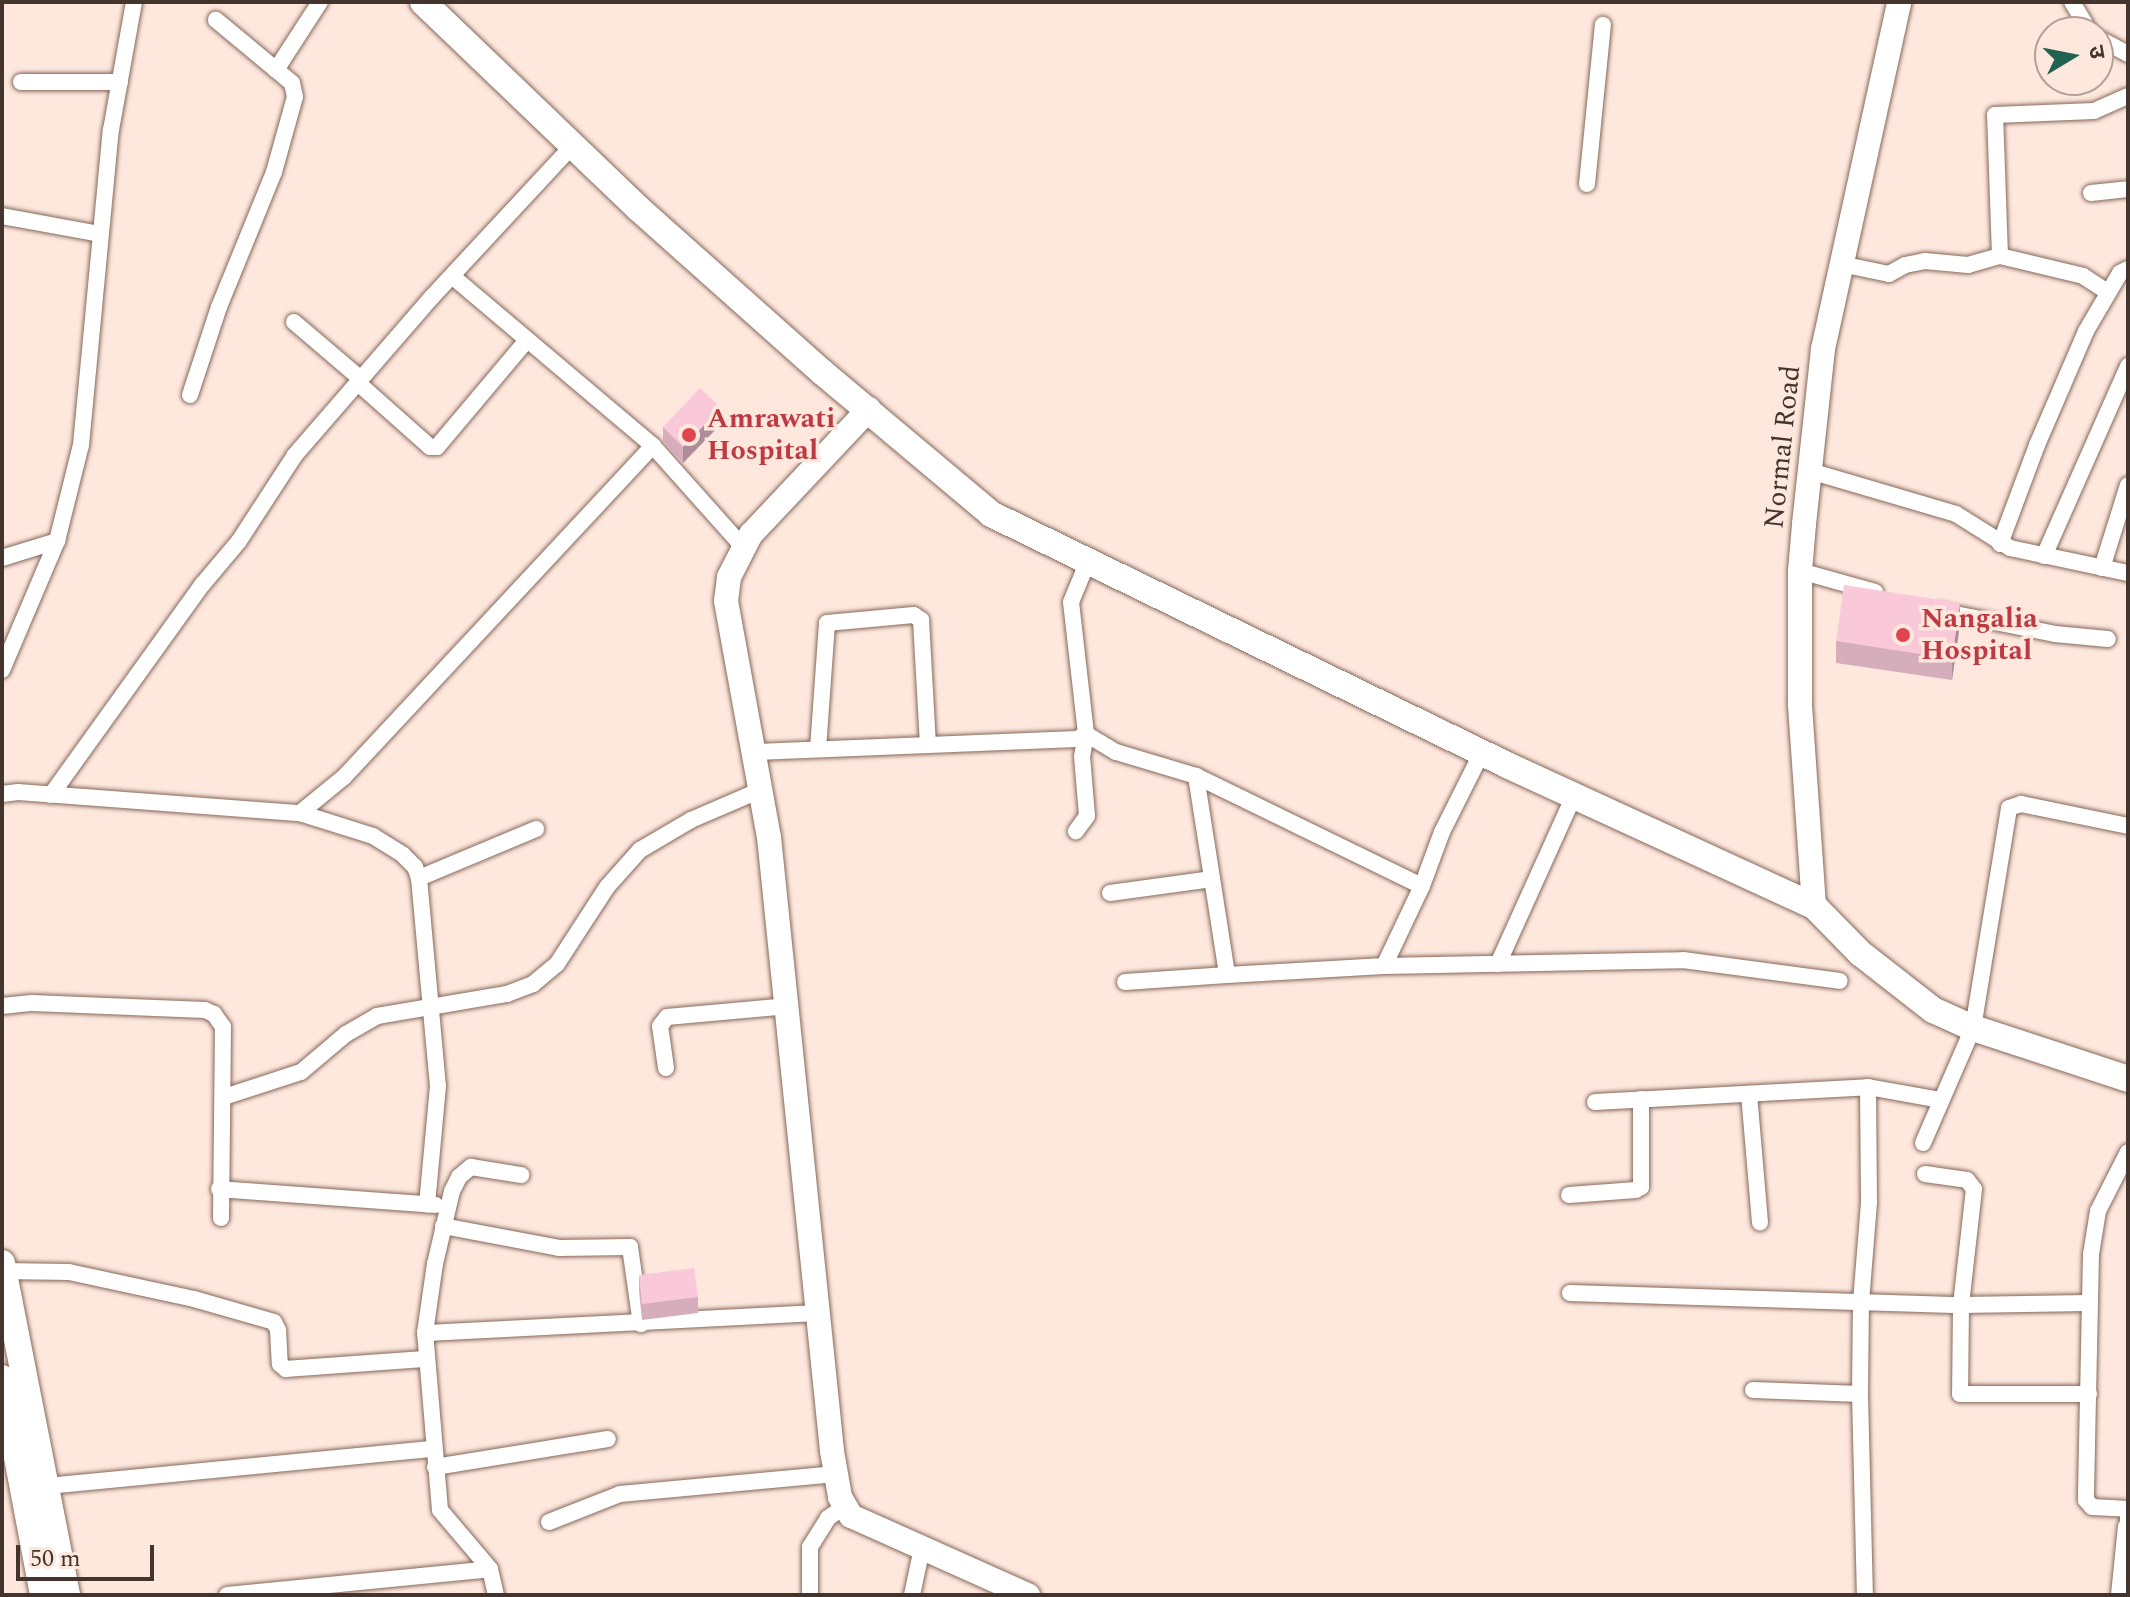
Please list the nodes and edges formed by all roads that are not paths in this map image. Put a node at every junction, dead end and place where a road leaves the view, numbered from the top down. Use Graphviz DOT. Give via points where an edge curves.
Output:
graph roads {
  1 [pos="134,2"];
  2 [pos="320,2"];
  3 [pos="423,2"];
  4 [pos="1899,2"];
  5 [pos="216,20"];
  6 [pos="1603,25"];
  7 [pos="276,70"];
  8 [pos="21,82"];
  9 [pos="120,82"];
  10 [pos="2128,96"];
  11 [pos="573,145"];
  12 [pos="1587,184"];
  13 [pos="2128,189"];
  14 [pos="2091,193"];
  15 [pos="2,216"];
  16 [pos="100,234"];
  17 [pos="2000,256"];
  18 [pos="1841,264"];
  19 [pos="2128,269"];
  20 [pos="452,276"];
  21 [pos="2108,292"];
  22 [pos="294,322"];
  23 [pos="527,340"];
  24 [pos="2128,366"];
  25 [pos="359,381"];
  26 [pos="190,395"];
  27 [pos="869,409"];
  28 [pos="653,446"];
  29 [pos="1810,471"];
  30 [pos="2128,485"];
  31 [pos="57,541"];
  32 [pos="2000,544"];
  33 [pos="743,547"];
  34 [pos="2044,556"];
  35 [pos="2,558"];
  36 [pos="1088,561"];
  37 [pos="2102,568"];
  38 [pos="1800,571"];
  39 [pos="2128,573"];
  40 [pos="1892,597"];
  41 [pos="1922,606"];
  42 [pos="2108,639"];
  43 [pos="2,670"];
  44 [pos="1086,734"];
  45 [pos="928,745"];
  46 [pos="818,749"];
  47 [pos="756,752"];
  48 [pos="1482,752"];
  49 [pos="1196,776"];
  50 [pos="763,789"];
  51 [pos="2,794"];
  52 [pos="51,795"];
  53 [pos="1574,796"];
  54 [pos="300,813"];
  55 [pos="2128,826"];
  56 [pos="536,829"];
  57 [pos="1076,831"];
  58 [pos="419,878"];
  59 [pos="1212,879"];
  60 [pos="1422,886"];
  61 [pos="1110,893"];
  62 [pos="1814,906"];
  63 [pos="1498,964"];
  64 [pos="1384,966"];
  65 [pos="1227,975"];
  66 [pos="1840,981"];
  67 [pos="1125,982"];
  68 [pos="431,1005"];
  69 [pos="2,1006"];
  70 [pos="789,1006"];
  71 [pos="1973,1028"];
  72 [pos="666,1068"];
  73 [pos="2128,1079"];
  74 [pos="1868,1087"];
  75 [pos="1749,1094"];
  76 [pos="224,1097"];
  77 [pos="1641,1099"];
  78 [pos="1940,1100"];
  79 [pos="1595,1102"];
  80 [pos="1923,1143"];
  81 [pos="2128,1152"];
  82 [pos="1925,1174"];
  83 [pos="521,1175"];
  84 [pos="219,1189"];
  85 [pos="1569,1195"];
  86 [pos="427,1204"];
  87 [pos="448,1206"];
  88 [pos="221,1218"];
  89 [pos="1760,1223"];
  90 [pos="443,1226"];
  91 [pos="3,1267"];
  92 [pos="1570,1293"];
  93 [pos="1861,1302"];
  94 [pos="2090,1303"];
  95 [pos="1961,1305"];
  96 [pos="819,1313"];
  97 [pos="641,1324"];
  98 [pos="425,1333"];
  99 [pos="427,1359"];
  100 [pos="2,1378"];
  101 [pos="1753,1390"];
  102 [pos="1860,1394"];
  103 [pos="2089,1394"];
  104 [pos="608,1439"];
  105 [pos="433,1449"];
  106 [pos="435,1467"];
  107 [pos="11,1472"];
  108 [pos="836,1474"];
  109 [pos="47,1486"];
  110 [pos="845,1506"];
  111 [pos="549,1522"];
  112 [pos="2127,1526"];
  113 [pos="922,1548"];
  114 [pos="490,1569"];
  115 [pos="809,1594"];
  116 [pos="43,1595"];
  117 [pos="67,1595"];
  118 [pos="227,1595"];
  119 [pos="496,1595"];
  120 [pos="912,1595"];
  121 [pos="1028,1595"];
  122 [pos="1865,1595"];
  123 [pos="2119,1595"];
  1 -- 9 [label="street"];
  2 -- 7 [label="street"];
  3 -- 11 [label="main road"];
  4 -- 18 [label="main road, Normal Road"];
  5 -- 7 [label="street"];
  6 -- 12 [label="street"];
  7 -- 26 [label="street" via="292,83 295,97 274,172"];
  8 -- 9 [label="street"];
  9 -- 16 [label="street"];
  10 -- 17 [label="street" via="2094,111 1995,115"];
  11 -- 20 [label="street"];
  11 -- 27 [label="main road"];
  13 -- 14 [label="street"];
  15 -- 16 [label="street"];
  16 -- 31 [label="street" via="81,445"];
  17 -- 18 [label="street" via="1968,265 1925,261 1889,274"];
  17 -- 21 [label="street" via="2083,276"];
  18 -- 29 [label="main road, Normal Road" via="1823,349"];
  19 -- 21 [label="street"];
  20 -- 23 [label="street"];
  20 -- 25 [label="street"];
  21 -- 32 [label="street" via="2037,445"];
  22 -- 25 [label="street"];
  23 -- 25 [label="street" via="437,447 430,447"];
  23 -- 28 [label="street"];
  24 -- 34 [label="street"];
  25 -- 52 [label="street" via="295,455 239,541"];
  27 -- 33 [label="main road"];
  27 -- 36 [label="main road" via="991,514"];
  28 -- 33 [label="street"];
  28 -- 54 [label="street" via="344,777"];
  29 -- 32 [label="street" via="1956,514"];
  29 -- 38 [label="main road, Normal Road"];
  30 -- 37 [label="street"];
  31 -- 35 [label="street"];
  31 -- 43 [label="street"];
  32 -- 34 [label="street"];
  33 -- 47 [label="main road" via="729,577 726,601"];
  34 -- 37 [label="street"];
  36 -- 44 [label="street" via="1071,602"];
  36 -- 48 [label="main road"];
  37 -- 39 [label="street"];
  38 -- 40 [label="street"];
  38 -- 62 [label="main road, Normal Road" via="1800,704"];
  41 -- 42 [label="street" via="2055,634"];
  44 -- 45 [label="street" via="1077,739"];
  44 -- 49 [label="street" via="1116,752"];
  44 -- 57 [label="street" via="1082,756 1087,816"];
  45 -- 46 [label="street"];
  45 -- 46 [label="street" via="921,620 914,615 831,621 824,627"];
  46 -- 47 [label="street"];
  47 -- 50 [label="main road"];
  48 -- 53 [label="main road"];
  48 -- 60 [label="street"];
  49 -- 59 [label="street"];
  49 -- 60 [label="street"];
  50 -- 68 [label="street" via="691,820 640,850 607,887 557,964 533,984 507,994"];
  50 -- 70 [label="main road"];
  51 -- 52 [label="street"];
  52 -- 54 [label="street"];
  53 -- 62 [label="main road"];
  53 -- 63 [label="street"];
  54 -- 58 [label="street" via="373,836 403,855"];
  55 -- 71 [label="street" via="2021,804 2009,808"];
  56 -- 58 [label="street"];
  58 -- 68 [label="street"];
  59 -- 61 [label="street"];
  59 -- 65 [label="street"];
  60 -- 64 [label="street"];
  62 -- 71 [label="main road" via="1860,953 1933,1010"];
  63 -- 64 [label="street"];
  63 -- 66 [label="street" via="1683,960"];
  64 -- 65 [label="street"];
  65 -- 67 [label="street"];
  68 -- 76 [label="street" via="377,1016 301,1072"];
  68 -- 86 [label="street" via="438,1086"];
  69 -- 76 [label="street" via="205,1010 223,1027"];
  70 -- 72 [label="street" via="667,1017 660,1026"];
  70 -- 96 [label="main road"];
  71 -- 73 [label="main road"];
  71 -- 78 [label="street"];
  74 -- 75 [label="street"];
  74 -- 78 [label="street"];
  74 -- 93 [label="street" via="1869,1202"];
  75 -- 77 [label="street"];
  75 -- 89 [label="street"];
  76 -- 84 [label="street"];
  77 -- 79 [label="street"];
  77 -- 85 [label="street" via="1641,1187"];
  78 -- 80 [label="street"];
  81 -- 94 [label="street" via="2098,1211"];
  82 -- 95 [label="street" via="1967,1180 1974,1189"];
  83 -- 87 [label="street" via="471,1167 459,1177"];
  84 -- 86 [label="street"];
  84 -- 88 [label="street"];
  86 -- 87 [label="street"];
  87 -- 90 [label="street"];
  90 -- 97 [label="street" via="559,1248 630,1247"];
  90 -- 98 [label="street"];
  91 -- 99 [label="street" via="69,1272 274,1322 280,1364 286,1369"];
  91 -- 109 [label="main road"];
  92 -- 93 [label="street"];
  93 -- 95 [label="street"];
  93 -- 102 [label="street"];
  94 -- 95 [label="street"];
  94 -- 103 [label="street"];
  95 -- 103 [label="street" via="1960,1394"];
  96 -- 97 [label="street"];
  96 -- 108 [label="main road"];
  97 -- 98 [label="street"];
  98 -- 99 [label="street"];
  99 -- 105 [label="street"];
  100 -- 107 [label="main road"];
  101 -- 102 [label="street"];
  102 -- 122 [label="street"];
  103 -- 112 [label="street" via="2086,1500 2092,1507 2128,1509"];
  104 -- 106 [label="street"];
  105 -- 106 [label="street"];
  105 -- 109 [label="street"];
  106 -- 114 [label="street" via="440,1510"];
  107 -- 116 [label="main road"];
  108 -- 110 [label="main road"];
  108 -- 111 [label="street" via="620,1494"];
  109 -- 117 [label="main road"];
  110 -- 113 [label="main road" via="851,1516"];
  110 -- 115 [label="street" via="817,1531 810,1547"];
  112 -- 123 [label="street"];
  113 -- 120 [label="street"];
  113 -- 121 [label="main road"];
  114 -- 118 [label="street"];
  114 -- 119 [label="street"];
}
